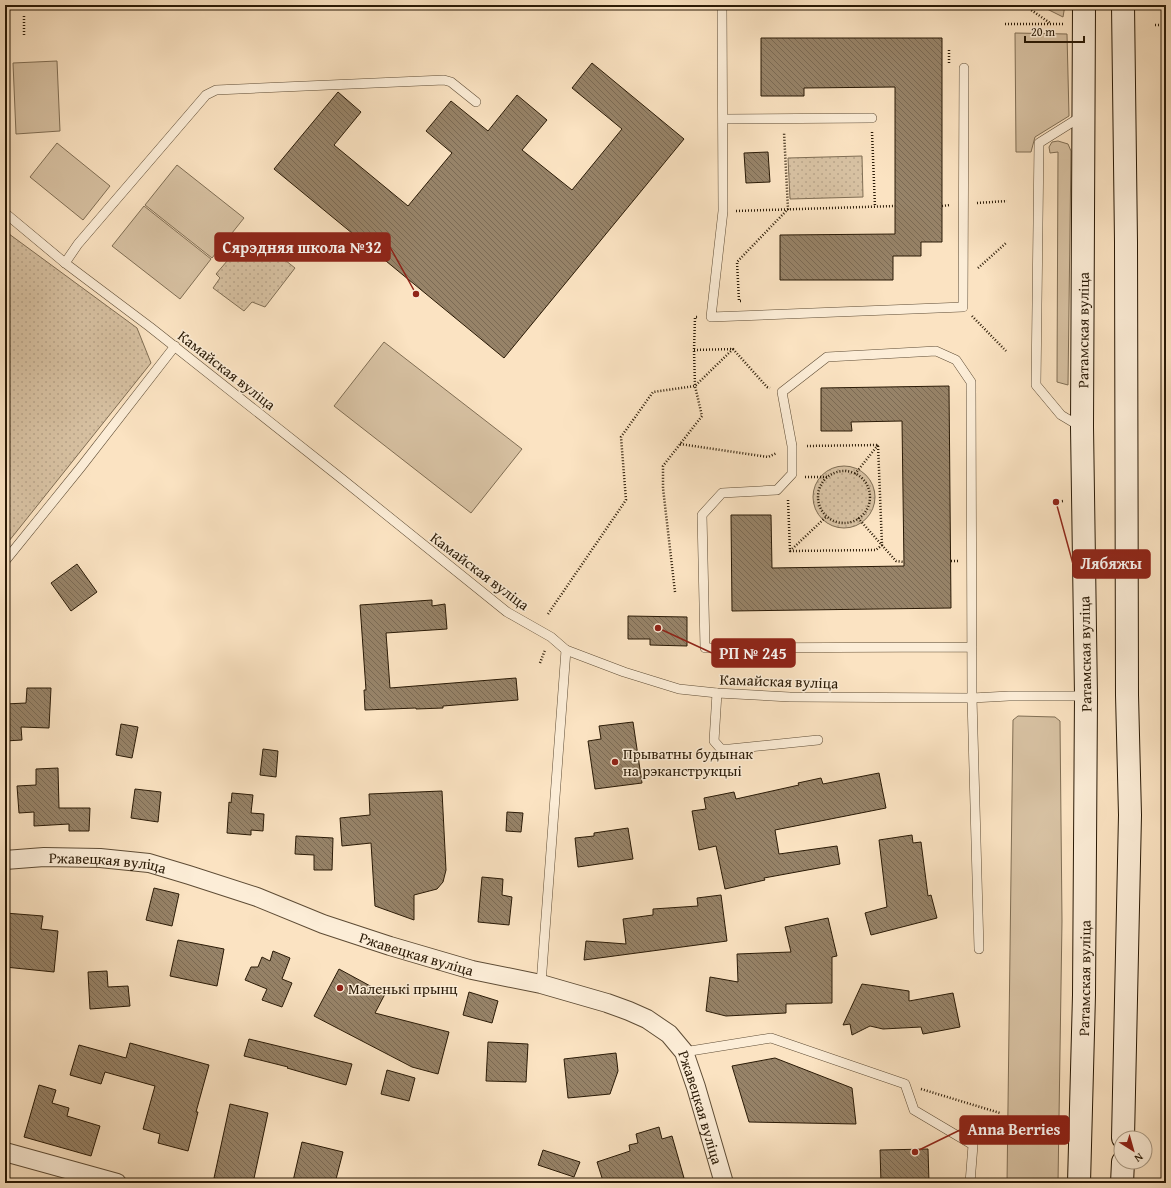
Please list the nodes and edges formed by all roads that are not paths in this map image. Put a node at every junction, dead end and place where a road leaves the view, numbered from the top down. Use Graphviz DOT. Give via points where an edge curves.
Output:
graph roads {
  1 [pos="722,5"];
  2 [pos="1084,5"];
  3 [pos="1124,5"];
  4 [pos="964,68"];
  5 [pos="476,102"];
  6 [pos="1084,115"];
  7 [pos="872,118"];
  8 [pos="724,119"];
  9 [pos="5,213"];
  10 [pos="65,263"];
  11 [pos="175,346"];
  12 [pos="1082,427"];
  13 [pos="5,561"];
  14 [pos="972,647"];
  15 [pos="566,650"];
  16 [pos="717,693"];
  17 [pos="1086,696"];
  18 [pos="972,698"];
  19 [pos="818,740"];
  20 [pos="5,860"];
  21 [pos="979,949"];
  22 [pos="541,984"];
  23 [pos="684,1052"];
  24 [pos="1123,1130"];
  25 [pos="5,1152"];
  26 [pos="1123,1170"];
  27 [pos="117,1183"];
  28 [pos="724,1183"];
  29 [pos="970,1183"];
  30 [pos="1079,1183"];
  31 [pos="1122,1183"];
  1 -- 8 [label="lane"];
  2 -- 6 [label="main road, Ратамская вуліца"];
  3 -- 24 [label="main road" via="1127,688 1130,814"];
  4 -- 8 [label="lane" via="963,307 711,317 723,211"];
  5 -- 10 [label="lane" via="451,82 444,80 216,90 206,95 78,244"];
  6 -- 12 [label="main road, Ратамская вуліца"];
  6 -- 12 [label="lane" via="1040,143 1036,385 1061,415"];
  7 -- 8 [label="lane"];
  9 -- 10 [label="lane, Камайская вуліца"];
  10 -- 11 [label="lane, Камайская вуліца"];
  11 -- 13 [label="lane"];
  11 -- 15 [label="lane, Камайская вуліца" via="507,612 551,637"];
  12 -- 17 [label="main road, Ратамская вуліца"];
  14 -- 14 [label="lane" via="970,382 956,360 936,351 827,357 782,392 792,446 792,474 777,490 722,493 702,515 705,648"];
  14 -- 18 [label="lane"];
  15 -- 16 [label="lane, Камайская вуліца" via="679,689"];
  15 -- 22 [label="lane"];
  16 -- 18 [label="lane, Камайская вуліца" via="790,698"];
  16 -- 19 [label="lane" via="714,741 722,749"];
  17 -- 18 [label="lane, Камайская вуліца"];
  17 -- 30 [label="main road, Ратамская вуліца" via="1084,1003"];
  18 -- 21 [label="lane"];
  20 -- 22 [label="street, Ржавецкая вуліца" via="44,857 149,863 190,875 390,946 472,970"];
  22 -- 23 [label="street, Ржавецкая вуліца" via="608,1003 648,1019 669,1034"];
  23 -- 28 [label="street, Ржавецкая вуліца"];
  23 -- 29 [label="lane" via="771,1038 905,1084 914,1110 973,1145"];
  25 -- 27 [label="street"];
  26 -- 31 [label="main road"];
}
